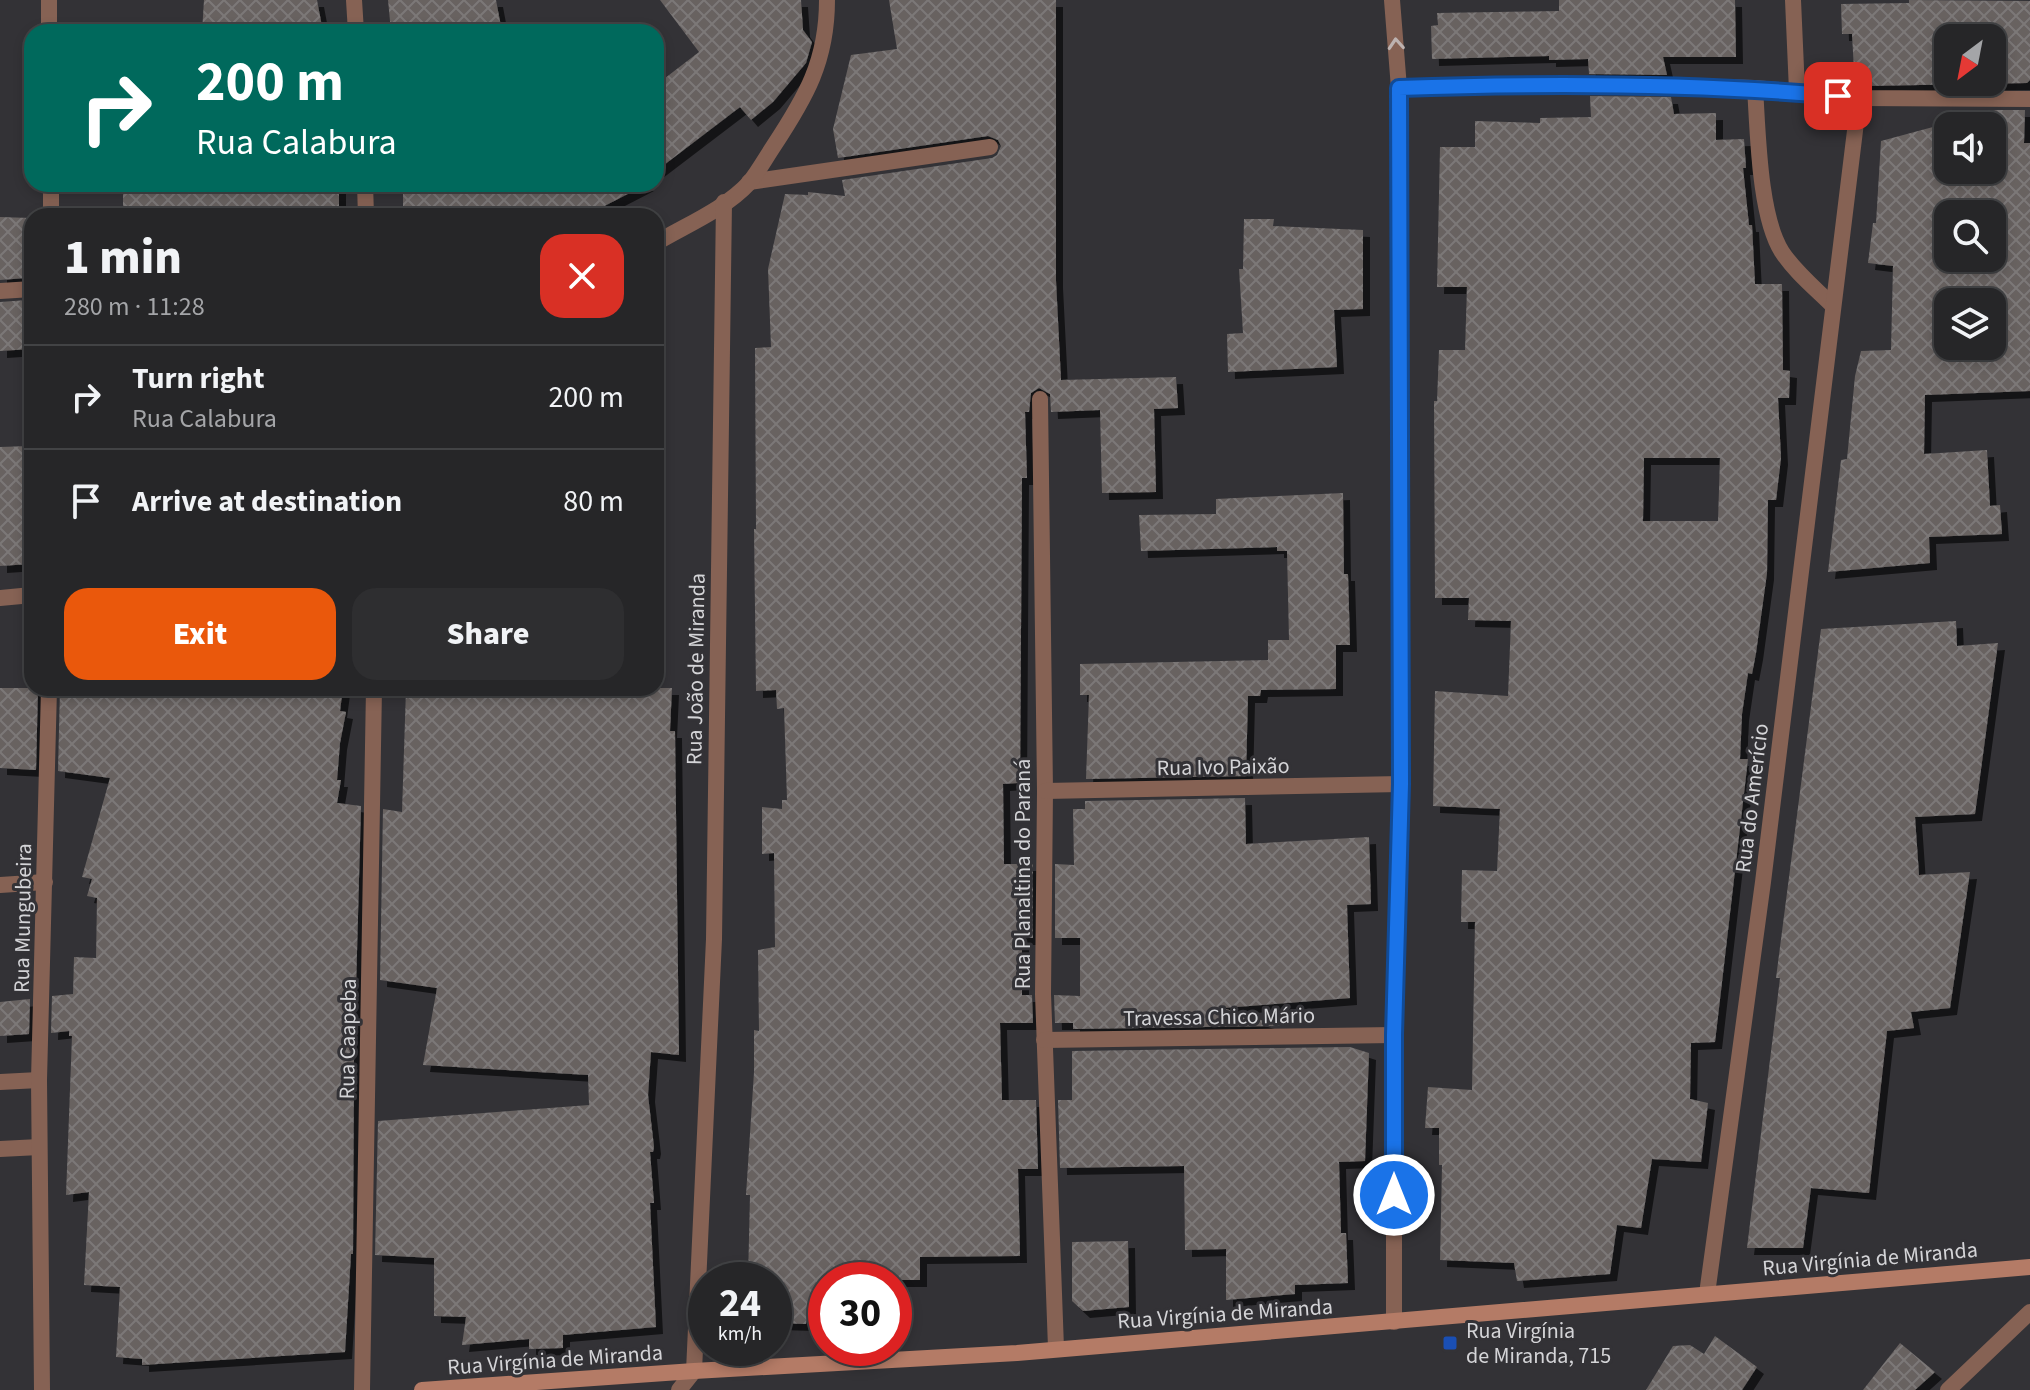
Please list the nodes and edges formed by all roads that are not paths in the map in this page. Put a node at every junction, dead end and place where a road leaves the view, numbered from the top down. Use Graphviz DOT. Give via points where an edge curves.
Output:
graph roads {
  1 [pos="49,0"];
  2 [pos="354,0"];
  3 [pos="827,0"];
  4 [pos="1392,0"];
  5 [pos="1793,0"];
  6 [pos="49,24"];
  7 [pos="356,24"];
  8 [pos="1399,88"];
  9 [pos="1755,88"];
  10 [pos="1797,91"];
  11 [pos="1859,98"];
  12 [pos="2030,99"];
  13 [pos="990,147"];
  14 [pos="749,182"];
  15 [pos="724,202"];
  16 [pos="664,238"];
  17 [pos="24,290"];
  18 [pos="0,291"];
  19 [pos="1833,306"];
  20 [pos="1040,399"];
  21 [pos="24,596"];
  22 [pos="0,598"];
  23 [pos="49,696"];
  24 [pos="374,696"];
  25 [pos="1401,784"];
  26 [pos="1045,791"];
  27 [pos="45,882"];
  28 [pos="0,885"];
  29 [pos="1394,1035"];
  30 [pos="1044,1040"];
  31 [pos="39,1080"];
  32 [pos="0,1082"];
  33 [pos="39,1147"];
  34 [pos="0,1149"];
  35 [pos="2030,1267"];
  36 [pos="1707,1294"];
  37 [pos="2030,1312"];
  38 [pos="1394,1322"];
  39 [pos="1056,1348"];
  40 [pos="694,1371"];
  41 [pos="42,1390"];
  42 [pos="362,1390"];
  43 [pos="422,1390"];
  44 [pos="679,1390"];
  45 [pos="1948,1390"];
  1 -- 6 [label="street"];
  2 -- 7 [label="street"];
  3 -- 14 [label="street" via="819,63 800,106"];
  8 -- 4 [label="street, one-way"];
  5 -- 10 [label="street"];
  8 -- 9 [label="street"];
  8 -- 25 [label="street"];
  9 -- 10 [label="street"];
  9 -- 19 [label="street" via="1772,232 1791,264"];
  10 -- 11 [label="street"];
  11 -- 12 [label="street"];
  11 -- 19 [label="street, Rua do Amerício"];
  13 -- 14 [label="street"];
  14 -- 15 [label="street"];
  15 -- 16 [label="street"];
  15 -- 40 [label="street, Rua João de Miranda" via="714,939"];
  17 -- 18 [label="street"];
  19 -- 36 [label="street, Rua do Amerício"];
  20 -- 26 [label="street, Rua Planaltina do Paraná"];
  21 -- 22 [label="street"];
  23 -- 27 [label="street, Rua Mungubeira"];
  24 -- 42 [label="street, Rua Caapeba"];
  25 -- 26 [label="street, Rua Ivo Paixão"];
  25 -- 29 [label="street"];
  26 -- 30 [label="street, Rua Planaltina do Paraná"];
  27 -- 28 [label="street"];
  27 -- 31 [label="street, Rua Mungubeira"];
  29 -- 30 [label="street, Travessa Chico Mário"];
  29 -- 38 [label="street"];
  30 -- 39 [label="street, Rua Planaltina do Paraná"];
  31 -- 32 [label="street"];
  31 -- 33 [label="street, Rua Mungubeira"];
  33 -- 34 [label="street"];
  33 -- 41 [label="street, Rua Mungubeira"];
  35 -- 36 [label="street, Rua Virgínia de Miranda"];
  36 -- 38 [label="street, Rua Virgínia de Miranda"];
  37 -- 45 [label="street"];
  38 -- 39 [label="street, Rua Virgínia de Miranda"];
  39 -- 40 [label="street, Rua Virgínia de Miranda"];
  40 -- 43 [label="street, Rua Virgínia de Miranda"];
  40 -- 44 [label="street"];
}
